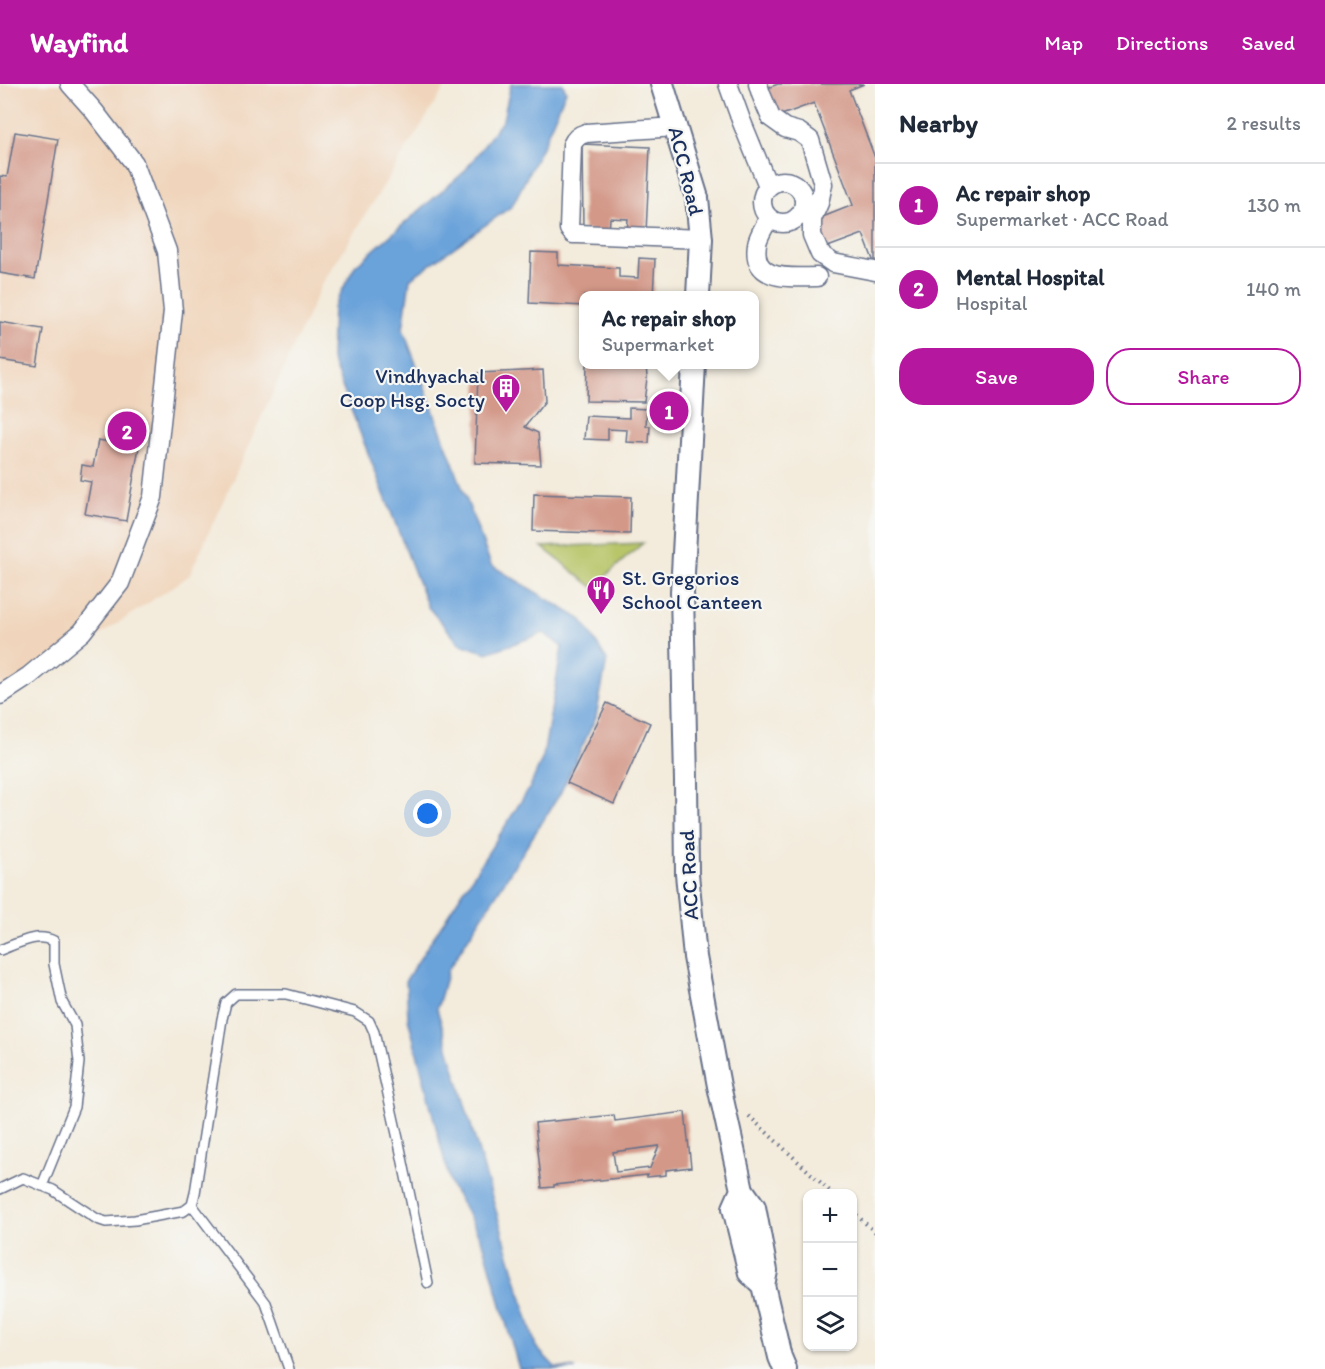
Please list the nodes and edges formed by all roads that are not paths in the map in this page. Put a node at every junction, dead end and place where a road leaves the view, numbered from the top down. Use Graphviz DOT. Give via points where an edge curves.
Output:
graph roads {
  1 [pos="70,84"];
  2 [pos="662,84"];
  3 [pos="728,84"];
  4 [pos="758,84"];
  5 [pos="676,127"];
  6 [pos="768,186"];
  7 [pos="769,218"];
  8 [pos="701,239"];
  9 [pos="875,271"];
  10 [pos="817,277"];
  11 [pos="698,291"];
  12 [pos="694,369"];
  13 [pos="0,695"];
  14 [pos="0,950"];
  15 [pos="42,1186"];
  16 [pos="0,1189"];
  17 [pos="192,1205"];
  18 [pos="428,1283"];
  19 [pos="289,1369"];
  20 [pos="785,1369"];
  1 -- 13 [label="street" via="134,163 167,251 173,311 153,497 120,583 82,632"];
  2 -- 5 [label="street, ACC Road"];
  3 -- 6 [label="street"];
  4 -- 9 [label="street" via="771,118 810,140 823,184 812,219 812,235 820,254 833,262"];
  5 -- 8 [label="street, ACC Road" via="697,198"];
  5 -- 8 [label="street" via="580,135 572,145 569,229 573,234"];
  6 -- 7 [label="street" via="762,206"];
  6 -- 7 [label="street" via="781,181 795,184 804,202 794,220 781,223"];
  7 -- 10 [label="street" via="757,243 757,260 764,270 777,277"];
  8 -- 11 [label="street, ACC Road"];
  12 -- 20 [label="street, ACC Road" via="682,592 687,874 695,957 742,1190 734,1208 750,1273 763,1285"];
  14 -- 15 [label="lane" via="33,938 54,941 62,1002 75,1025 79,1062 74,1107"];
  15 -- 16 [label="lane" via="23,1178"];
  15 -- 17 [label="lane" via="106,1222 174,1213"];
  17 -- 18 [label="lane" via="226,1003 236,993 286,994 355,1012 369,1021 374,1032"];
  17 -- 19 [label="lane" via="266,1303"];
}
